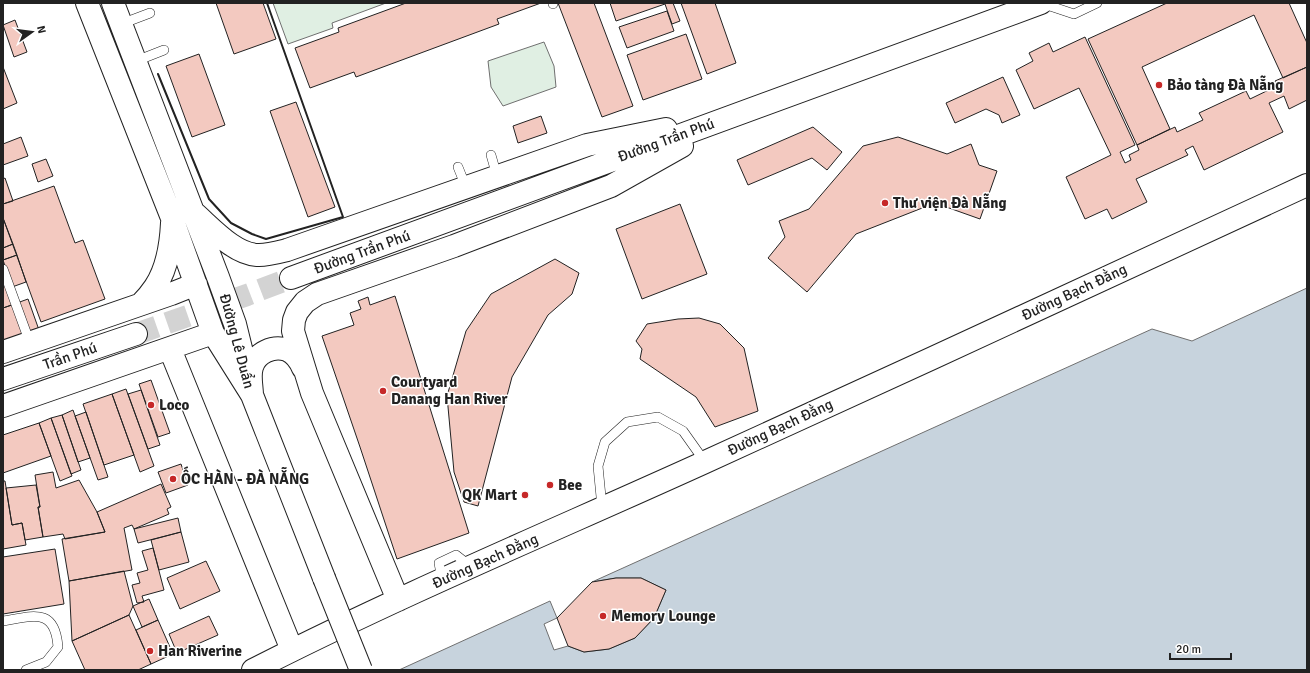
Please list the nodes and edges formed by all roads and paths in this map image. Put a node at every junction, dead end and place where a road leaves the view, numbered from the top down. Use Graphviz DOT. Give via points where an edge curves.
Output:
graph roads {
  1 [pos="87,3"];
  2 [pos="113,3"];
  3 [pos="1041,3"];
  4 [pos="1098,3"];
  5 [pos="150,13"];
  6 [pos="121,24"];
  7 [pos="164,50"];
  8 [pos="136,62"];
  9 [pos="735,115"];
  10 [pos="491,155"];
  11 [pos="458,167"];
  12 [pos="497,176"];
  13 [pos="1307,185"];
  14 [pos="466,187"];
  15 [pos="182,214"];
  16 [pos="3,270"];
  17 [pos="291,278"];
  18 [pos="196,284"];
  19 [pos="141,304"];
  20 [pos="213,333"];
  21 [pos="136,334"];
  22 [pos="30,343"];
  23 [pos="170,349"];
  24 [pos="3,352"];
  25 [pos="3,379"];
  26 [pos="312,393"];
  27 [pos="252,395"];
  28 [pos="3,406"];
  29 [pos="705,462"];
  30 [pos="602,508"];
  31 [pos="398,600"];
  32 [pos="3,621"];
  33 [pos="292,650"];
  34 [pos="26,670"];
  35 [pos="253,670"];
  36 [pos="361,670"];
  1 -- 15 [label="main road, Đường Lê Duẩn"];
  2 -- 6 [label="main road, Đường Lê Duẩn"];
  3 -- 4 [label="lane" via="1074,14"];
  3 -- 9 [label="main road, Đường Trần Phú"];
  5 -- 6 [label="lane"];
  6 -- 8 [label="main road, Đường Lê Duẩn"];
  7 -- 8 [label="lane"];
  8 -- 15 [label="main road, Đường Lê Duẩn"];
  9 -- 12 [label="main road" via="586,145"];
  9 -- 17 [label="main road, Đường Trần Phú"];
  9 -- 26 [label="main road" via="611,186 454,246 317,294 305,302 297,312 293,332"];
  10 -- 12 [label="lane"];
  11 -- 14 [label="lane"];
  12 -- 14 [label="main road"];
  13 -- 29 [label="main road, Đường Bạch Đằng"];
  14 -- 15 [label="main road" via="288,250 260,255 250,254 232,246"];
  15 -- 18 [label="main road, Đường Lê Duẩn"];
  15 -- 19 [label="main road" via="156,286"];
  15 -- 27 [label="main road, Đường Lê Duẩn" via="235,324"];
  16 -- 22 [label="lane"];
  18 -- 19 [label="main road"];
  18 -- 20 [label="main road, Đường Lê Duẩn"];
  19 -- 22 [label="main road"];
  20 -- 23 [label="main road"];
  20 -- 27 [label="main road, Đường Lê Duẩn"];
  21 -- 25 [label="main road, Trần Phú"];
  22 -- 24 [label="main road"];
  23 -- 28 [label="main road"];
  23 -- 33 [label="main road"];
  26 -- 27 [label="main road" via="299,360 288,350 281,348 263,352 256,360 252,368"];
  26 -- 31 [label="main road"];
  27 -- 36 [label="main road, bridge"];
  29 -- 30 [label="main road, Đường Bạch Đằng"];
  29 -- 30 [label="lane" via="683,431 658,417 627,422 605,442 598,466"];
  30 -- 31 [label="main road, Đường Bạch Đằng"];
  31 -- 33 [label="main road, Đường Bạch Đằng"];
  32 -- 34 [label="lane" via="39,616 52,624 58,647 46,662"];
  33 -- 35 [label="main road, Đường Bạch Đằng"];
}
